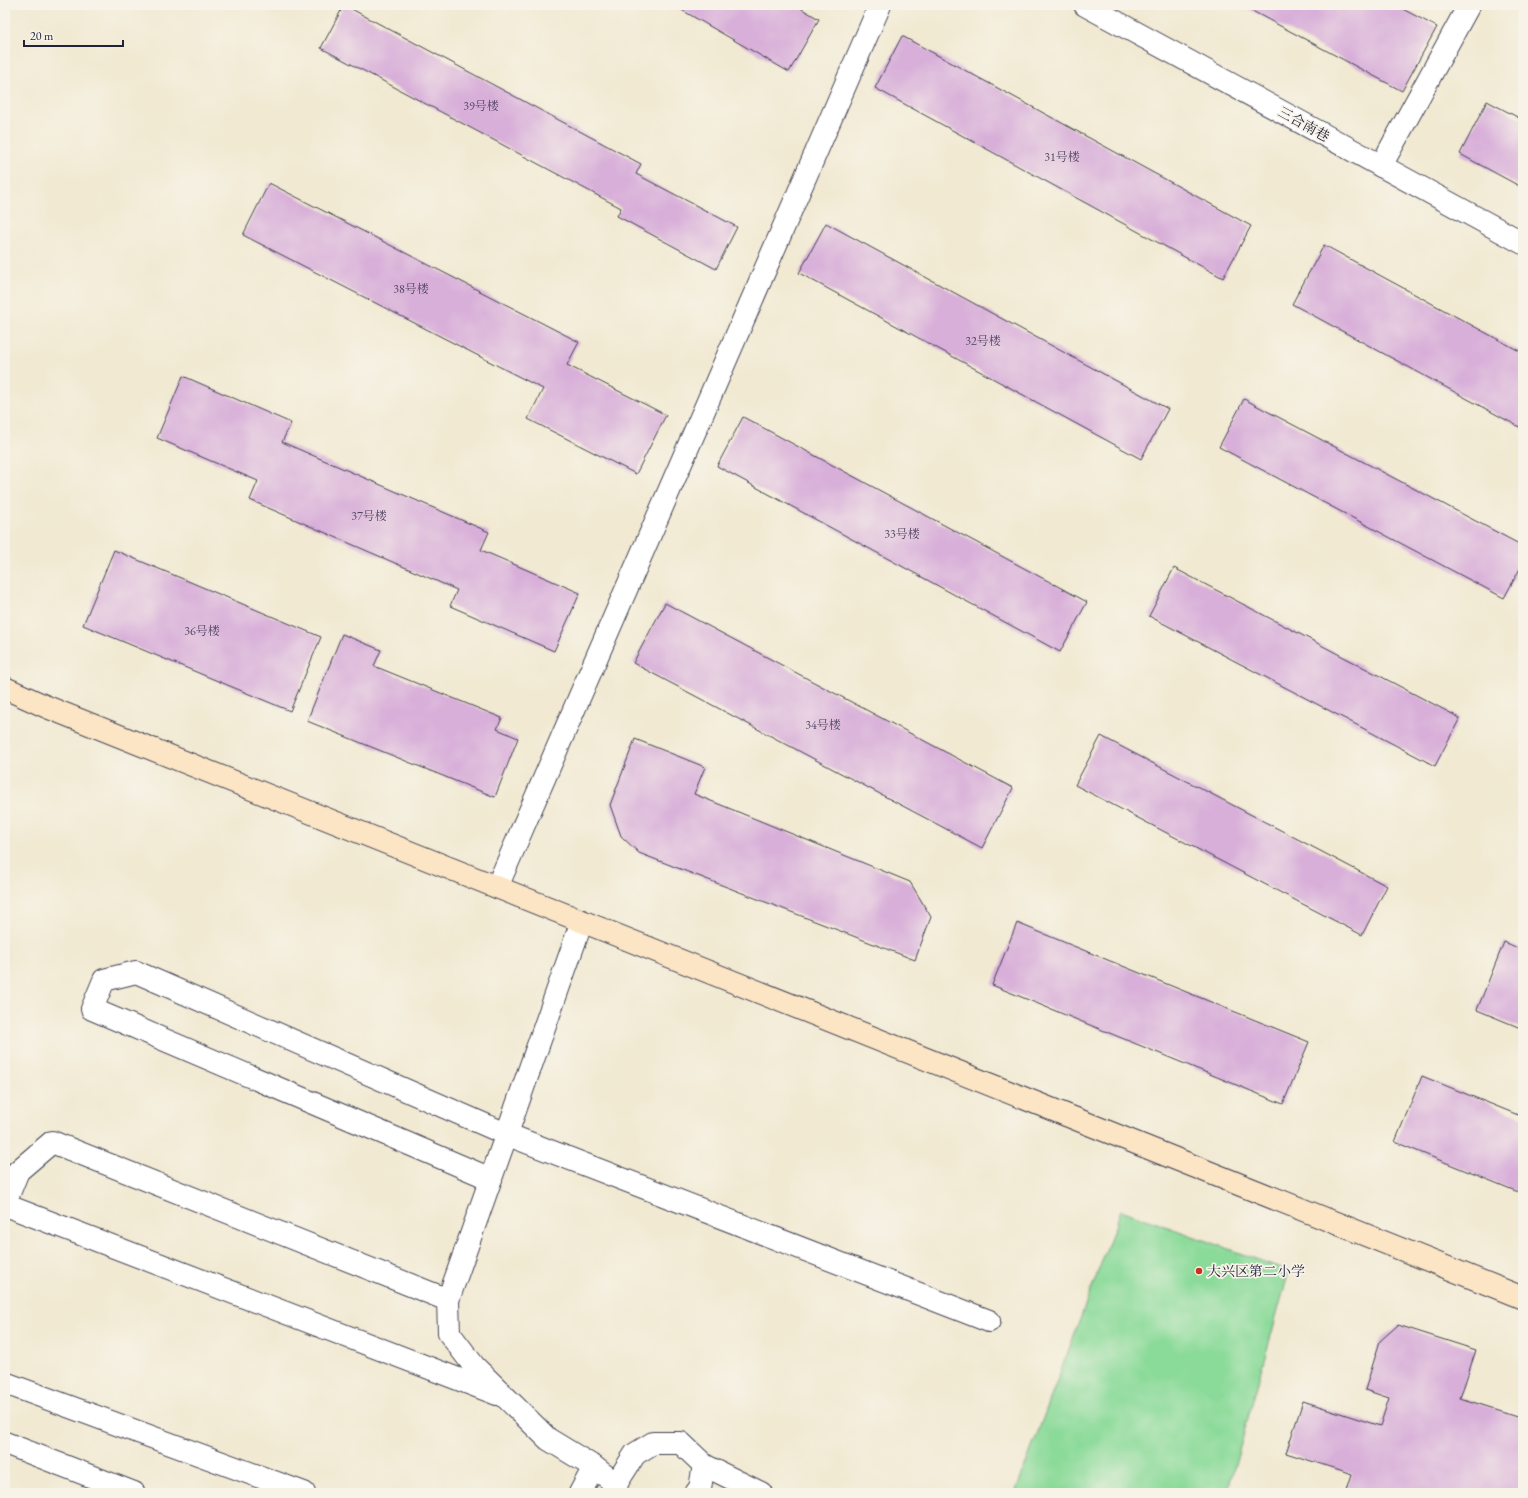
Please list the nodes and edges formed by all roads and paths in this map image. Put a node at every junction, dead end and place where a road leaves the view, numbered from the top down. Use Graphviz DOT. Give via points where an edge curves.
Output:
graph roads {
  1 [pos="880,5"];
  2 [pos="1085,5"];
  3 [pos="1469,5"];
  4 [pos="1381,166"];
  5 [pos="1523,243"];
  6 [pos="5,688"];
  7 [pos="497,887"];
  8 [pos="582,921"];
  9 [pos="506,1134"];
  10 [pos="491,1179"];
  11 [pos="5,1204"];
  12 [pos="1523,1298"];
  13 [pos="448,1300"];
  14 [pos="989,1321"];
  15 [pos="5,1383"];
  16 [pos="506,1398"];
  17 [pos="5,1443"];
  18 [pos="704,1465"];
  19 [pos="594,1467"];
  20 [pos="616,1489"];
  21 [pos="134,1493"];
  22 [pos="304,1493"];
  23 [pos="580,1493"];
  24 [pos="696,1493"];
  25 [pos="761,1493"];
  1 -- 7 [label="street"];
  2 -- 4 [label="street, 三合南巷"];
  3 -- 4 [label="street"];
  4 -- 5 [label="street, 三合南巷"];
  6 -- 7 [label="street"];
  7 -- 8 [label="street"];
  8 -- 9 [label="street"];
  8 -- 12 [label="street"];
  9 -- 10 [label="street"];
  9 -- 10 [label="street" via="136,972 104,980 92,1009"];
  9 -- 14 [label="street"];
  10 -- 13 [label="street"];
  11 -- 13 [label="street" via="18,1171 52,1142"];
  11 -- 16 [label="street"];
  13 -- 16 [label="street" via="449,1333 474,1366"];
  15 -- 22 [label="street"];
  16 -- 19 [label="street" via="548,1439"];
  17 -- 21 [label="street"];
  18 -- 20 [label="street" via="681,1443 653,1443 635,1454"];
  18 -- 24 [label="street" via="700,1488"];
  18 -- 25 [label="street"];
  19 -- 20 [label="street"];
  19 -- 23 [label="street"];
}
